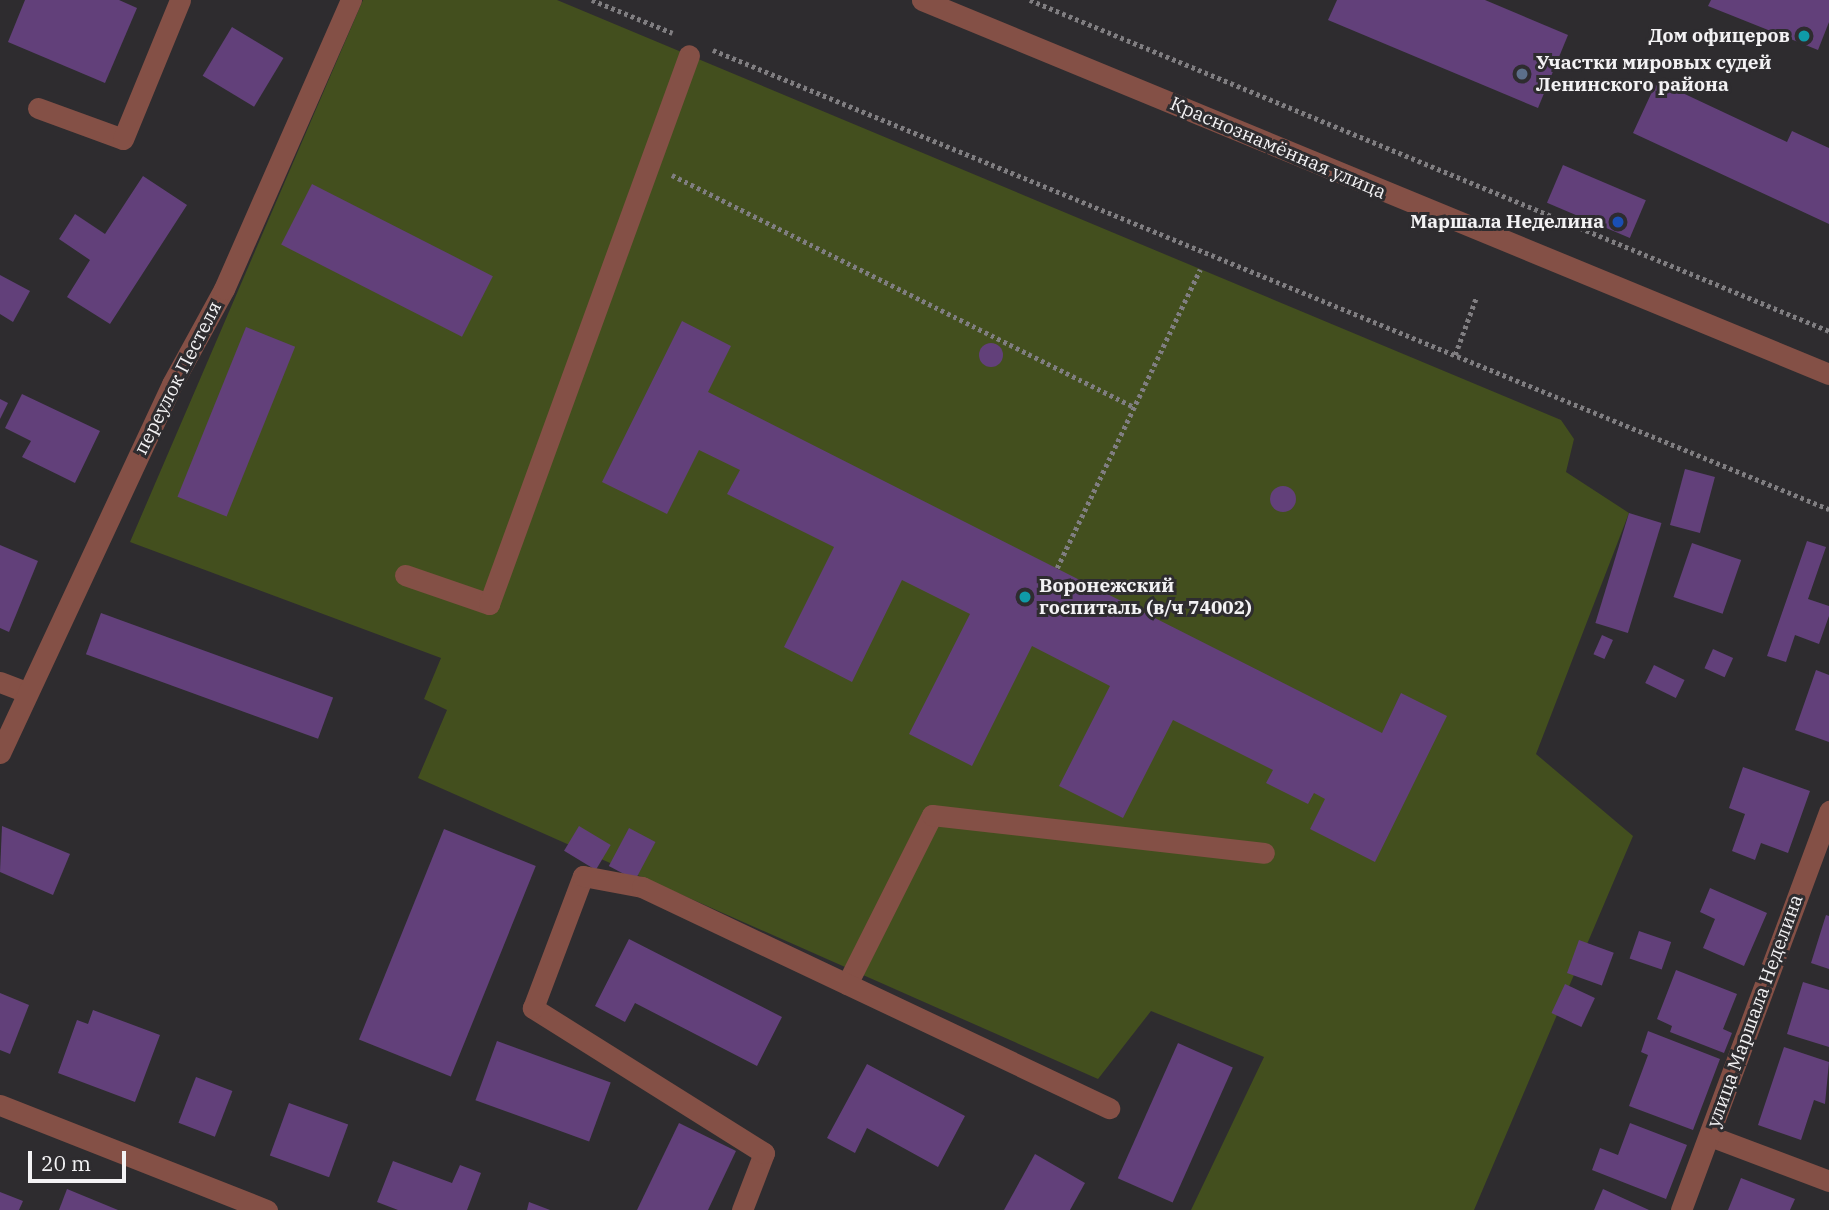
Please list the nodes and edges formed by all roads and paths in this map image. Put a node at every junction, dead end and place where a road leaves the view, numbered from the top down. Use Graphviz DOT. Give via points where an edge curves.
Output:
graph roads {
  1 [pos="180,0"];
  2 [pos="351,0"];
  3 [pos="592,0"];
  4 [pos="922,0"];
  5 [pos="1030,0"];
  6 [pos="693,47"];
  7 [pos="38,108"];
  8 [pos="648,163"];
  9 [pos="1200,269"];
  10 [pos="1476,298"];
  11 [pos="1829,331"];
  12 [pos="1455,355"];
  13 [pos="1829,374"];
  14 [pos="1134,407"];
  15 [pos="1829,509"];
  16 [pos="1056,568"];
  17 [pos="405,575"];
  18 [pos="0,682"];
  19 [pos="26,692"];
  20 [pos="0,753"];
  21 [pos="1829,811"];
  22 [pos="1265,853"];
  23 [pos="847,984"];
  24 [pos="0,1105"];
  25 [pos="1109,1108"];
  26 [pos="1710,1136"];
  27 [pos="1829,1181"];
  28 [pos="267,1210"];
  29 [pos="742,1210"];
  30 [pos="1681,1210"];
  1 -- 7 [label="street" via="122,139"];
  2 -- 19 [label="street, переулок Пестеля" via="224,289 172,384"];
  3 -- 6 [label="path"];
  4 -- 13 [label="street, Краснознамённая улица"];
  5 -- 11 [label="path"];
  6 -- 8 [label="street"];
  6 -- 12 [label="path"];
  8 -- 14 [label="path"];
  8 -- 17 [label="street" via="489,604"];
  9 -- 14 [label="path"];
  10 -- 12 [label="path"];
  12 -- 15 [label="path"];
  14 -- 16 [label="path"];
  18 -- 19 [label="street"];
  19 -- 20 [label="street, переулок Пестеля"];
  21 -- 26 [label="street, улица Маршала Неделина"];
  22 -- 23 [label="street" via="932,815"];
  23 -- 25 [label="street"];
  23 -- 29 [label="street" via="642,887 583,876 533,1008 764,1153"];
  24 -- 28 [label="street"];
  26 -- 27 [label="street"];
  26 -- 30 [label="street, улица Маршала Неделина"];
}
